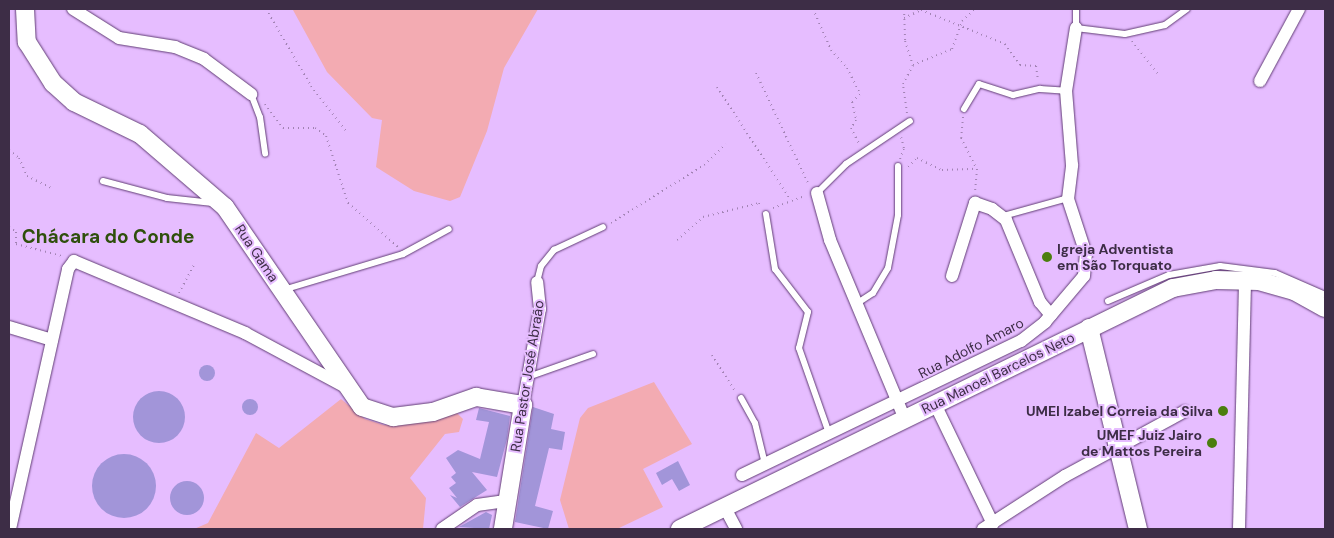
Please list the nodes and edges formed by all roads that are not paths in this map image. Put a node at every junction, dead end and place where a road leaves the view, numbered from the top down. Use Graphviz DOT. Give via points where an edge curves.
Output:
graph roads {
  1 [pos="25,9"];
  2 [pos="73,9"];
  3 [pos="1076,9"];
  4 [pos="1187,9"];
  5 [pos="1299,9"];
  6 [pos="1076,28"];
  7 [pos="1260,80"];
  8 [pos="1066,91"];
  9 [pos="251,94"];
  10 [pos="964,109"];
  11 [pos="910,121"];
  12 [pos="265,154"];
  13 [pos="898,166"];
  14 [pos="103,180"];
  15 [pos="816,194"];
  16 [pos="1068,198"];
  17 [pos="222,204"];
  18 [pos="766,214"];
  19 [pos="1003,216"];
  20 [pos="603,227"];
  21 [pos="449,228"];
  22 [pos="952,276"];
  23 [pos="1245,280"];
  24 [pos="538,282"];
  25 [pos="282,291"];
  26 [pos="1325,295"];
  27 [pos="1108,301"];
  28 [pos="856,304"];
  29 [pos="1325,308"];
  30 [pos="1051,315"];
  31 [pos="1089,328"];
  32 [pos="10,331"];
  33 [pos="52,340"];
  34 [pos="592,354"];
  35 [pos="528,378"];
  36 [pos="344,386"];
  37 [pos="741,398"];
  38 [pos="898,401"];
  39 [pos="936,404"];
  40 [pos="523,405"];
  41 [pos="1185,410"];
  42 [pos="905,419"];
  43 [pos="829,433"];
  44 [pos="1118,447"];
  45 [pos="765,464"];
  46 [pos="742,475"];
  47 [pos="506,500"];
  48 [pos="724,506"];
  49 [pos="988,526"];
  50 [pos="10,529"];
  51 [pos="442,529"];
  52 [pos="502,529"];
  53 [pos="680,529"];
  54 [pos="736,529"];
  55 [pos="1138,529"];
  56 [pos="1239,529"];
  1 -- 17 [label="street, Rua Gama" via="29,48 58,90 140,134"];
  2 -- 9 [label="street" via="119,38 175,47 204,59"];
  3 -- 6 [label="lane, Rua Adolfo Amaro"];
  4 -- 6 [label="lane" via="1165,25 1125,34"];
  5 -- 7 [label="street"];
  6 -- 8 [label="street, Rua Adolfo Amaro"];
  8 -- 10 [label="lane" via="1040,89 1013,95 979,84"];
  8 -- 16 [label="street, Rua Adolfo Amaro" via="1072,171"];
  9 -- 12 [label="lane" via="260,117"];
  11 -- 15 [label="lane" via="864,152"];
  13 -- 28 [label="lane" via="898,215 888,268 873,293"];
  14 -- 17 [label="lane" via="167,198"];
  15 -- 28 [label="street" via="830,240"];
  16 -- 19 [label="lane"];
  16 -- 30 [label="street, Rua Adolfo Amaro" via="1087,265"];
  17 -- 25 [label="street, Rua Gama"];
  18 -- 43 [label="lane" via="775,269 808,312 799,348"];
  19 -- 22 [label="street" via="975,204"];
  19 -- 30 [label="street" via="1040,302"];
  20 -- 24 [label="lane, Rua Pastor José Abraão" via="554,250 541,266"];
  21 -- 25 [label="lane" via="406,253"];
  23 -- 29 [label="street, Rua Manoel Barcelos Neto" via="1281,286"];
  23 -- 31 [label="street, Rua Manoel Barcelos Neto" via="1173,288"];
  23 -- 56 [label="street"];
  24 -- 35 [label="street, Rua Pastor José Abraão" via="540,309"];
  25 -- 36 [label="street, Rua Gama"];
  26 -- 27 [label="lane" via="1275,273 1220,266 1169,275"];
  28 -- 38 [label="street"];
  30 -- 38 [label="street, Rua Adolfo Amaro" via="1021,341"];
  31 -- 39 [label="street, Rua Manoel Barcelos Neto"];
  31 -- 44 [label="street"];
  32 -- 33 [label="street"];
  33 -- 36 [label="street" via="72,262 80,261 174,302"];
  33 -- 50 [label="street"];
  34 -- 35 [label="lane"];
  35 -- 40 [label="street, Rua Pastor José Abraão"];
  36 -- 40 [label="street, Rua Gama" via="362,407 385,417 423,414 476,398"];
  37 -- 45 [label="lane" via="755,423"];
  38 -- 42 [label="street"];
  38 -- 43 [label="street, Rua Adolfo Amaro"];
  39 -- 42 [label="street, Rua Manoel Barcelos Neto"];
  39 -- 49 [label="street"];
  40 -- 47 [label="street, Rua Pastor José Abraão"];
  41 -- 44 [label="street"];
  42 -- 48 [label="street, Rua Manoel Barcelos Neto"];
  43 -- 45 [label="street, Rua Adolfo Amaro"];
  44 -- 49 [label="street"];
  44 -- 55 [label="street"];
  45 -- 46 [label="street, Rua Adolfo Amaro"];
  47 -- 51 [label="street" via="477,505"];
  47 -- 52 [label="street, Rua Pastor José Abraão"];
  48 -- 53 [label="street, Rua Manoel Barcelos Neto"];
  48 -- 54 [label="street"];
}
